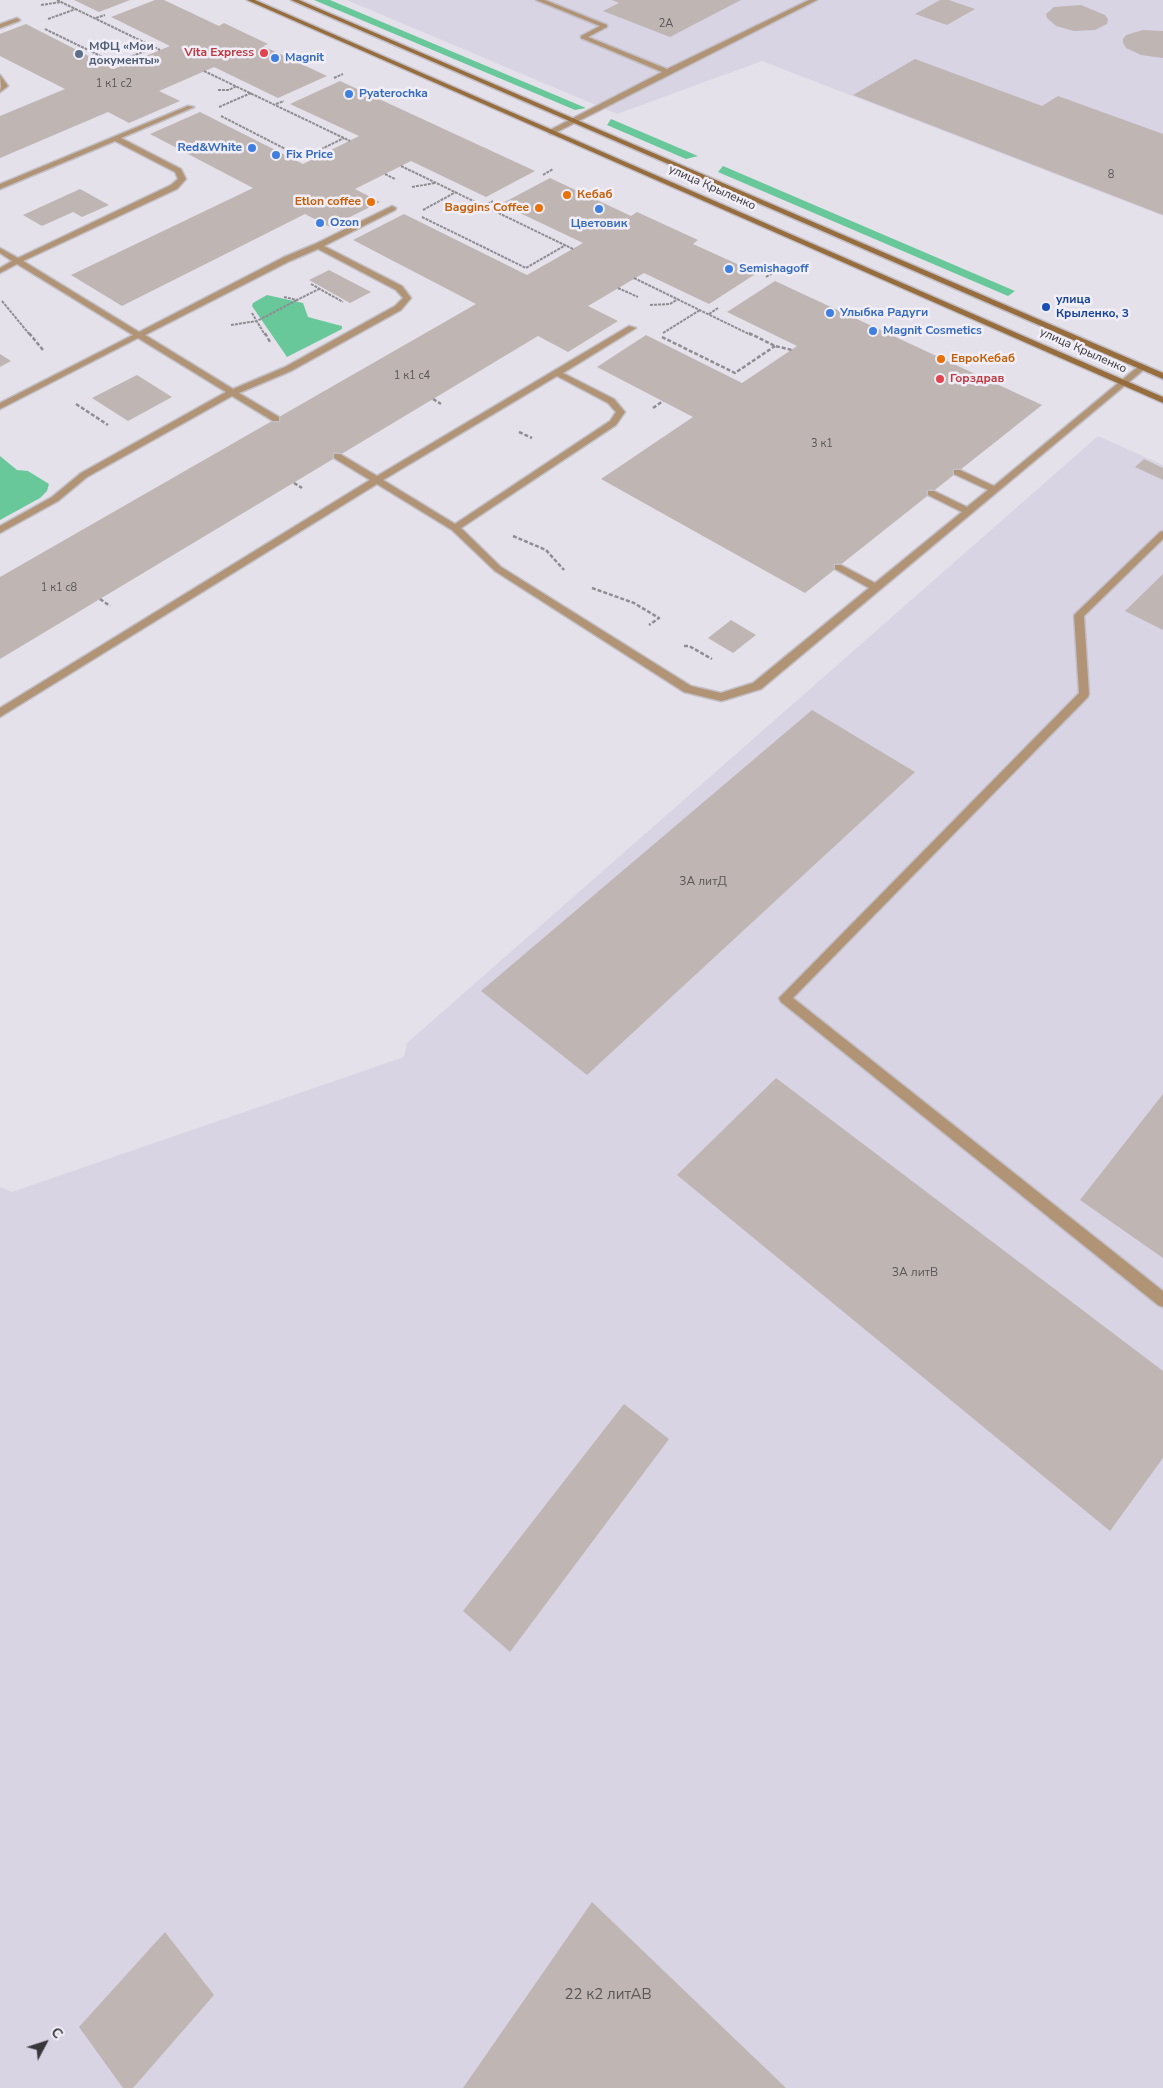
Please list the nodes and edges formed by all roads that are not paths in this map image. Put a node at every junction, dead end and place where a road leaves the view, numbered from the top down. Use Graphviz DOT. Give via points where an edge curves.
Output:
graph roads {
  1 [pos="250,0"];
  2 [pos="294,0"];
  3 [pos="539,0"];
  4 [pos="814,0"];
  5 [pos="17,20"];
  6 [pos="0,26"];
  7 [pos="667,72"];
  8 [pos="0,77"];
  9 [pos="0,90"];
  10 [pos="190,107"];
  11 [pos="574,121"];
  12 [pos="553,132"];
  13 [pos="117,139"];
  14 [pos="0,187"];
  15 [pos="392,208"];
  16 [pos="318,246"];
  17 [pos="0,250"];
  18 [pos="17,261"];
  19 [pos="0,271"];
  20 [pos="632,328"];
  21 [pos="138,334"];
  22 [pos="1142,367"];
  23 [pos="559,374"];
  24 [pos="1163,376"];
  25 [pos="1124,383"];
  26 [pos="232,392"];
  27 [pos="1163,400"];
  28 [pos="0,406"];
  29 [pos="276,419"];
  30 [pos="337,456"];
  31 [pos="958,472"];
  32 [pos="377,480"];
  33 [pos="995,490"];
  34 [pos="931,493"];
  35 [pos="969,512"];
  36 [pos="455,528"];
  37 [pos="0,530"];
  38 [pos="1162,535"];
  39 [pos="838,568"];
  40 [pos="876,588"];
  41 [pos="0,713"];
  42 [pos="1163,1300"];
  1 -- 12 [label="street, улица Крыленко"];
  2 -- 11 [label="street, улица Крыленко"];
  3 -- 7 [label="lane" via="605,26 583,37"];
  4 -- 7 [label="lane"];
  5 -- 6 [label="lane"];
  7 -- 11 [label="lane"];
  8 -- 9 [label="lane" via="5,86"];
  10 -- 13 [label="lane"];
  11 -- 12 [label="lane"];
  11 -- 22 [label="street, улица Крыленко"];
  12 -- 25 [label="street, улица Крыленко"];
  13 -- 14 [label="lane"];
  13 -- 18 [label="lane" via="178,171 182,179 174,188"];
  15 -- 16 [label="lane"];
  16 -- 21 [label="lane"];
  16 -- 26 [label="lane" via="399,288 407,298 398,308 288,369"];
  17 -- 18 [label="lane"];
  18 -- 19 [label="lane"];
  18 -- 21 [label="lane"];
  20 -- 23 [label="lane"];
  21 -- 26 [label="lane"];
  21 -- 28 [label="lane"];
  22 -- 24 [label="street, улица Крыленко"];
  22 -- 25 [label="lane"];
  23 -- 32 [label="lane" via="527,389"];
  23 -- 36 [label="lane" via="611,401 621,412 613,424"];
  25 -- 27 [label="street, улица Крыленко"];
  25 -- 33 [label="lane"];
  26 -- 29 [label="lane"];
  26 -- 37 [label="lane" via="84,475 55,499"];
  30 -- 32 [label="lane"];
  31 -- 33 [label="lane"];
  32 -- 36 [label="lane"];
  32 -- 41 [label="lane"];
  33 -- 35 [label="lane"];
  34 -- 35 [label="lane"];
  35 -- 40 [label="lane"];
  36 -- 40 [label="lane" via="498,569 688,688 721,696 757,686"];
  38 -- 42 [label="lane" via="1079,615 1084,694 785,998"];
  39 -- 40 [label="lane"];
}
